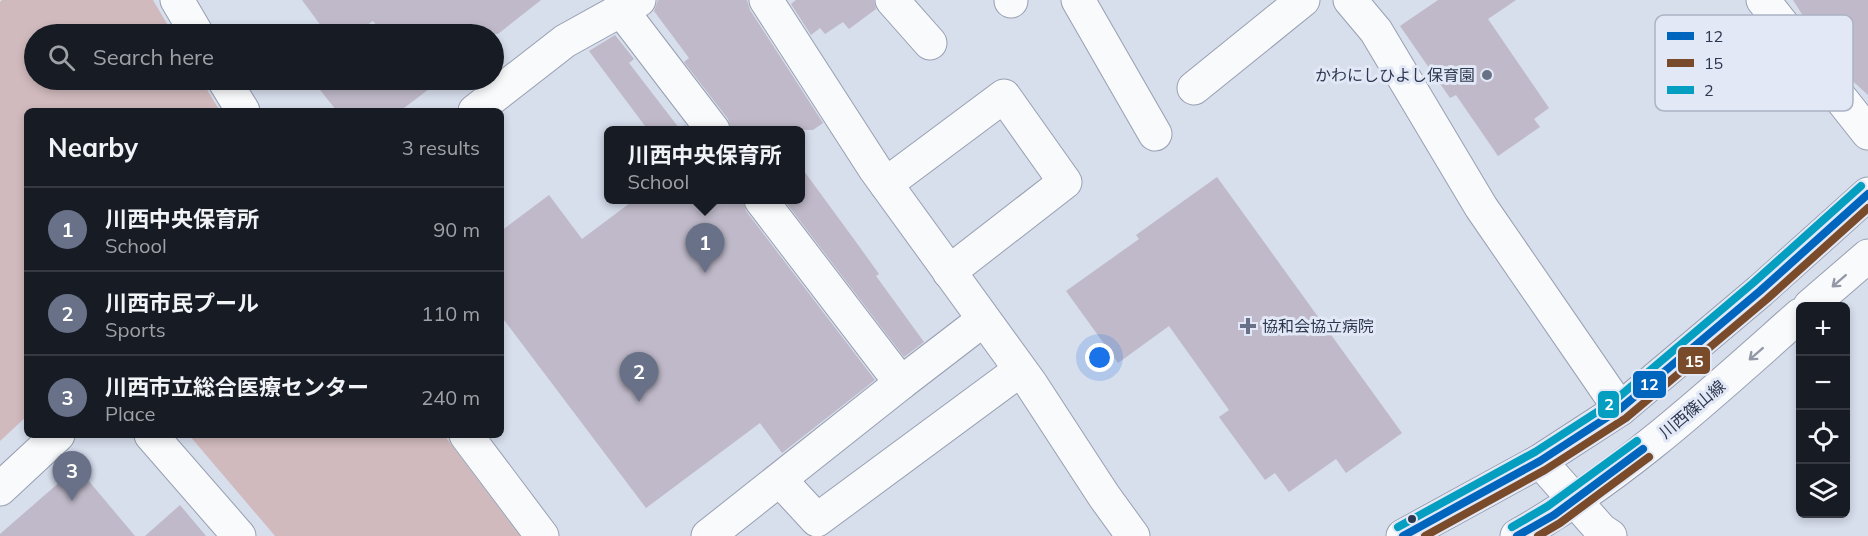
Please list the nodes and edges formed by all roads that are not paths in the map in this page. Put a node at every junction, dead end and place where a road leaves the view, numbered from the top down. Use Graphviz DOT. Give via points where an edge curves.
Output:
graph roads {
  1 [pos="177,0"];
  2 [pos="766,0"];
  3 [pos="892,0"];
  4 [pos="1078,0"];
  5 [pos="1303,0"];
  6 [pos="1350,0"];
  7 [pos="1764,0"];
  8 [pos="631,5"];
  9 [pos="1776,15"];
  10 [pos="191,24"];
  11 [pos="930,43"];
  12 [pos="1194,88"];
  13 [pos="504,89"];
  14 [pos="230,90"];
  15 [pos="503,90"];
  16 [pos="241,108"];
  17 [pos="480,108"];
  18 [pos="1851,111"];
  19 [pos="710,126"];
  20 [pos="1868,133"];
  21 [pos="1155,134"];
  22 [pos="886,184"];
  23 [pos="1868,194"];
  24 [pos="764,204"];
  25 [pos="1868,256"];
  26 [pos="949,272"];
  27 [pos="1815,302"];
  28 [pos="1796,319"];
  29 [pos="983,320"];
  30 [pos="1020,370"];
  31 [pos="901,383"];
  32 [pos="1620,409"];
  33 [pos="55,438"];
  34 [pos="154,438"];
  35 [pos="468,438"];
  36 [pos="1540,461"];
  37 [pos="780,480"];
  38 [pos="0,489"];
  39 [pos="1575,500"];
  40 [pos="239,536"];
  41 [pos="542,536"];
  42 [pos="708,536"];
  43 [pos="1133,536"];
  44 [pos="1403,536"];
  45 [pos="1517,536"];
  46 [pos="1610,536"];
  1 -- 10 [label="street"];
  2 -- 22 [label="street"];
  3 -- 11 [label="street"];
  4 -- 21 [label="street"];
  5 -- 12 [label="street"];
  6 -- 32 [label="street" via="1376,31 1481,207"];
  7 -- 9 [label="street"];
  8 -- 13 [label="street" via="565,41"];
  8 -- 19 [label="street"];
  14 -- 16 [label="street"];
  15 -- 17 [label="street"];
  18 -- 20 [label="street"];
  22 -- 26 [label="street"];
  22 -- 26 [label="street" via="1004,96 1065,183"];
  23 -- 32 [label="street"];
  24 -- 31 [label="street"];
  25 -- 27 [label="street, one-way"];
  26 -- 29 [label="street"];
  28 -- 39 [label="street, 川西篠山線, one-way" via="1667,432"];
  29 -- 30 [label="street"];
  29 -- 31 [label="street"];
  30 -- 37 [label="street" via="816,520"];
  30 -- 43 [label="street"];
  31 -- 37 [label="street"];
  32 -- 36 [label="street"];
  33 -- 38 [label="street"];
  34 -- 40 [label="street"];
  35 -- 41 [label="street"];
  36 -- 39 [label="street"];
  36 -- 44 [label="street"];
  37 -- 42 [label="street"];
  39 -- 45 [label="street, 川西篠山線"];
  39 -- 46 [label="street"];
}
